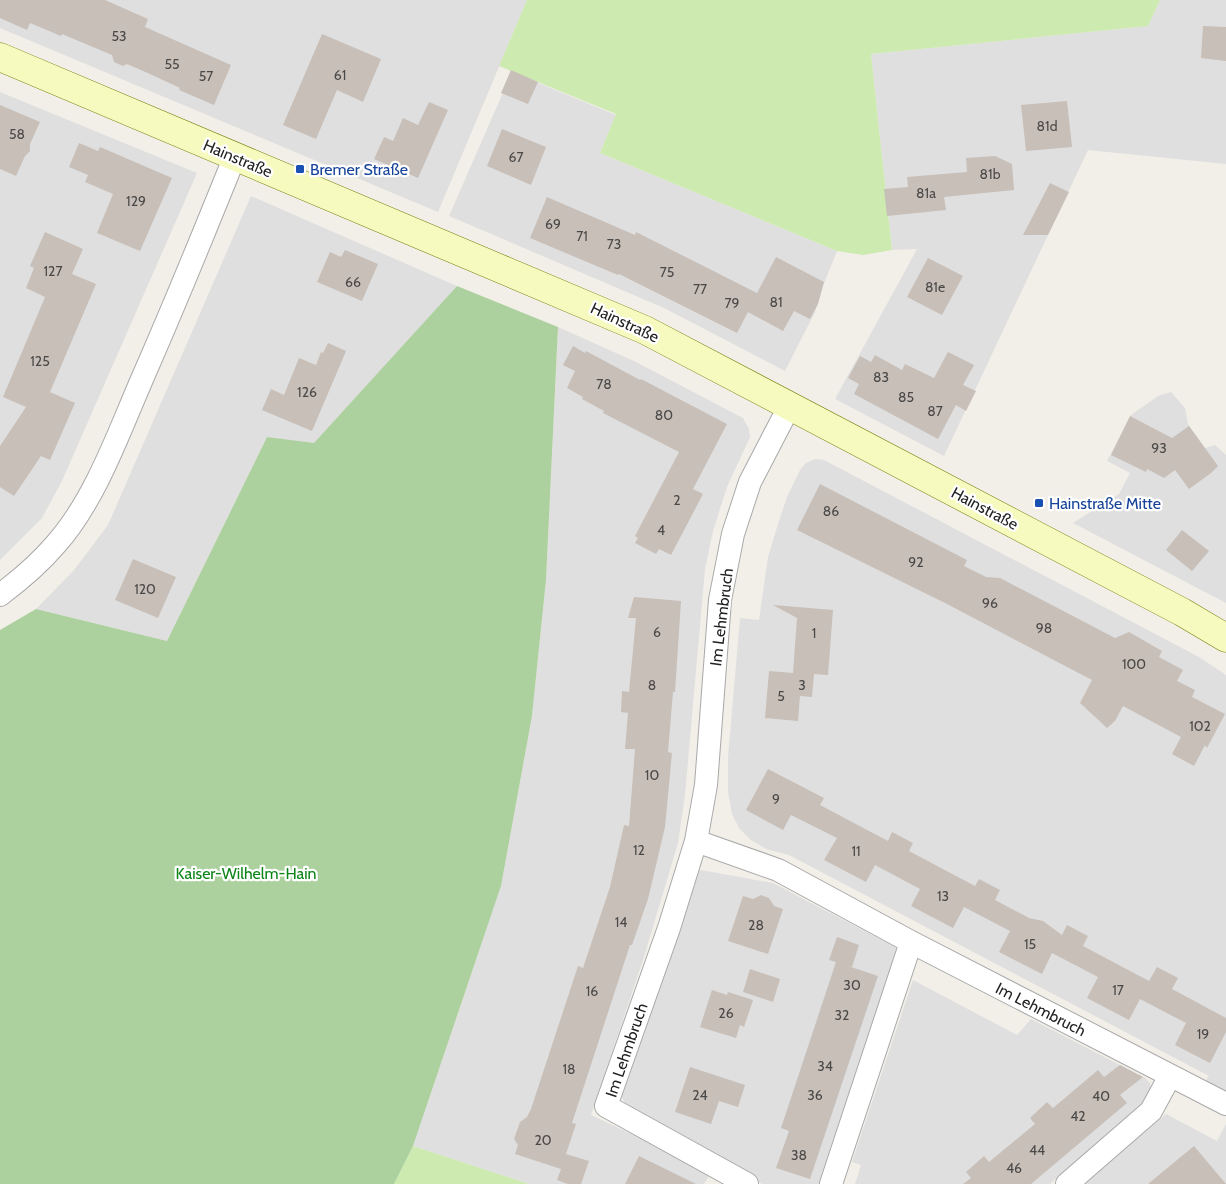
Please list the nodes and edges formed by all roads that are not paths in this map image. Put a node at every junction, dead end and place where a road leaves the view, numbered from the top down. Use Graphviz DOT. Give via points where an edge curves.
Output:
graph roads {
  1 [pos="0,57"];
  2 [pos="235,156"];
  3 [pos="790,405"];
  4 [pos="0,595"];
  5 [pos="1226,638"];
  6 [pos="696,841"];
  7 [pos="911,942"];
  8 [pos="1170,1076"];
  9 [pos="1226,1104"];
  10 [pos="747,1184"];
  11 [pos="831,1184"];
  12 [pos="1068,1184"];
  1 -- 2 [label="street, Hainstraße"];
  2 -- 3 [label="street, Hainstraße" via="645,330"];
  2 -- 4 [label="street" via="178,296 85,503 57,544 25,576"];
  3 -- 5 [label="street, Hainstraße"];
  3 -- 6 [label="street, Im Lehmbruch" via="750,482 733,534 720,600 706,785"];
  6 -- 7 [label="street, Im Lehmbruch" via="778,870"];
  6 -- 10 [label="street, Im Lehmbruch" via="606,1106"];
  7 -- 8 [label="street, Im Lehmbruch"];
  7 -- 11 [label="street"];
  8 -- 9 [label="street, Im Lehmbruch"];
  8 -- 12 [label="street" via="1151,1110"];
}
